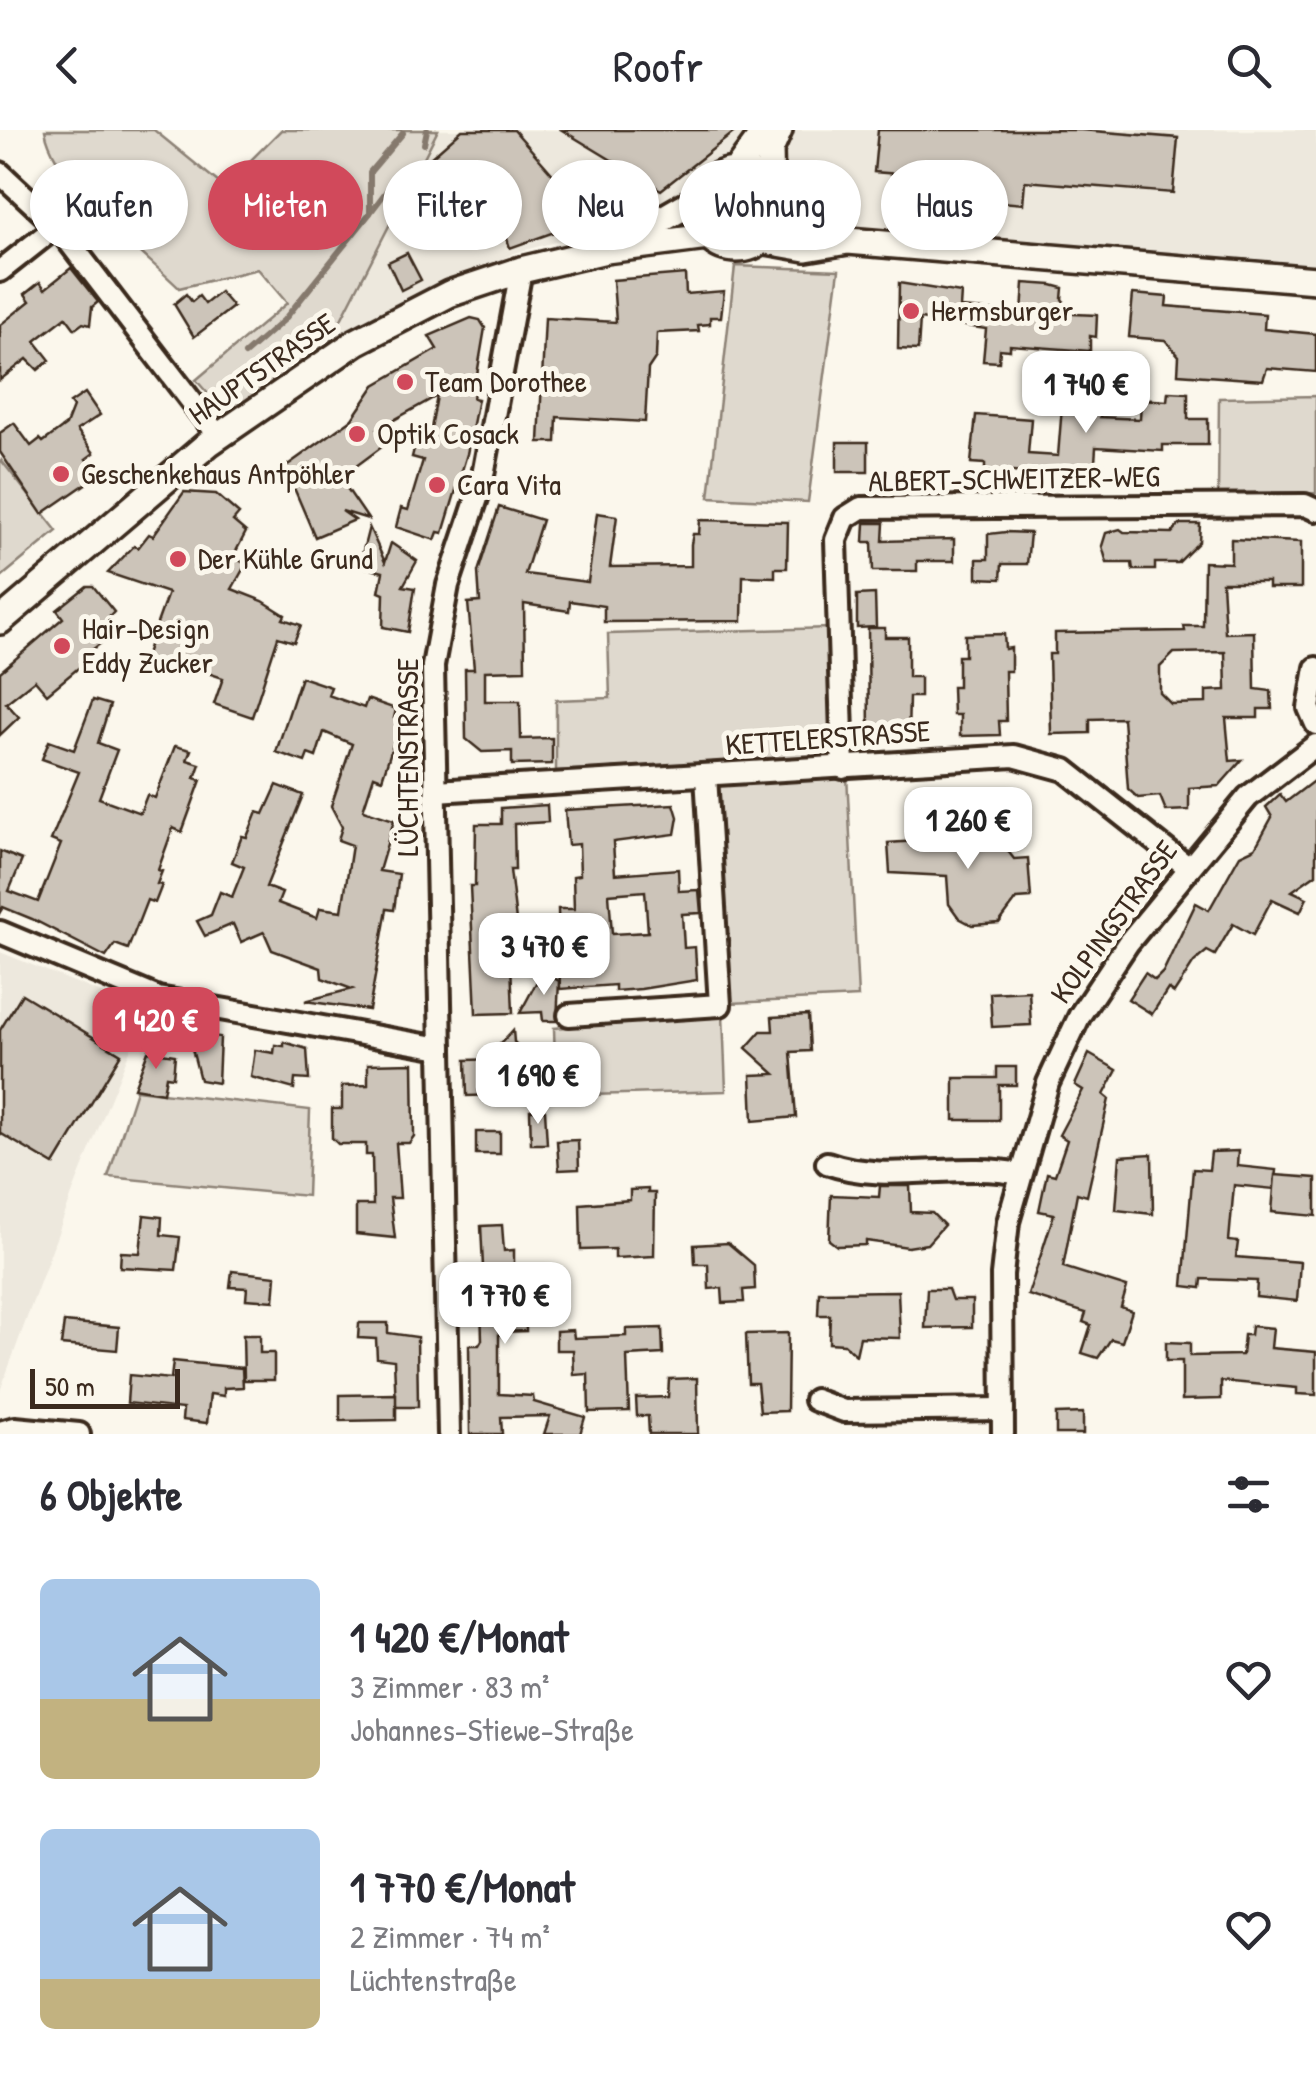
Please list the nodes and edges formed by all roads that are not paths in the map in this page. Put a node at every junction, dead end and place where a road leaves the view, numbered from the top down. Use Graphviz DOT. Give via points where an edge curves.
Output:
graph roads {
  1 [pos="766,130"];
  2 [pos="778,130"];
  3 [pos="744,160"];
  4 [pos="771,160"];
  5 [pos="0,173"];
  6 [pos="30,200"];
  7 [pos="861,243"];
  8 [pos="30,248"];
  9 [pos="76,250"];
  10 [pos="606,250"];
  11 [pos="521,270"];
  12 [pos="0,271"];
  13 [pos="1316,280"];
  14 [pos="218,436"];
  15 [pos="1316,510"];
  16 [pos="0,622"];
  17 [pos="1316,668"];
  18 [pos="1316,724"];
  19 [pos="1316,745"];
  20 [pos="843,768"];
  21 [pos="706,776"];
  22 [pos="436,791"];
  23 [pos="1188,868"];
  24 [pos="0,932"];
  25 [pos="568,1015"];
  26 [pos="441,1048"];
  27 [pos="827,1163"];
  28 [pos="1020,1174"];
  29 [pos="815,1400"];
  30 [pos="1003,1409"];
  31 [pos="0,1432"];
  32 [pos="80,1434"];
  33 [pos="450,1434"];
  34 [pos="1003,1434"];
  1 -- 3 [label="main road"];
  2 -- 4 [label="main road"];
  5 -- 6 [label="street"];
  7 -- 13 [label="main road"];
  8 -- 12 [label="street"];
  9 -- 14 [label="street"];
  10 -- 11 [label="main road, HAUPTSTRASSE"];
  11 -- 14 [label="main road, HAUPTSTRASSE" via="449,294 356,342"];
  11 -- 22 [label="street, LÜCHTENSTRASSE" via="481,486 448,585 433,666"];
  14 -- 16 [label="main road, HAUPTSTRASSE"];
  15 -- 20 [label="street, ALBERT-SCHWEITZER-WEG" via="860,508 845,518 836,540"];
  17 -- 18 [label="street" via="1310,708"];
  19 -- 23 [label="street, KOLPINGSTRASSE" via="1248,797"];
  20 -- 21 [label="street, KETTELERSTRASSE"];
  20 -- 23 [label="street, KETTELERSTRASSE" via="1014,756 1041,761 1064,770"];
  21 -- 22 [label="street, KETTELERSTRASSE"];
  21 -- 25 [label="street" via="720,1005"];
  22 -- 26 [label="street, LÜCHTENSTRASSE"];
  23 -- 28 [label="street, KOLPINGSTRASSE" via="1080,1015 1048,1083"];
  24 -- 26 [label="street" via="158,998"];
  26 -- 33 [label="street, LÜCHTENSTRASSE"];
  27 -- 28 [label="street" via="850,1172 991,1168"];
  28 -- 30 [label="street, KOLPINGSTRASSE" via="1002,1275"];
  29 -- 30 [label="street" via="844,1411"];
  30 -- 34 [label="street, KOLPINGSTRASSE"];
  31 -- 32 [label="street"];
}
